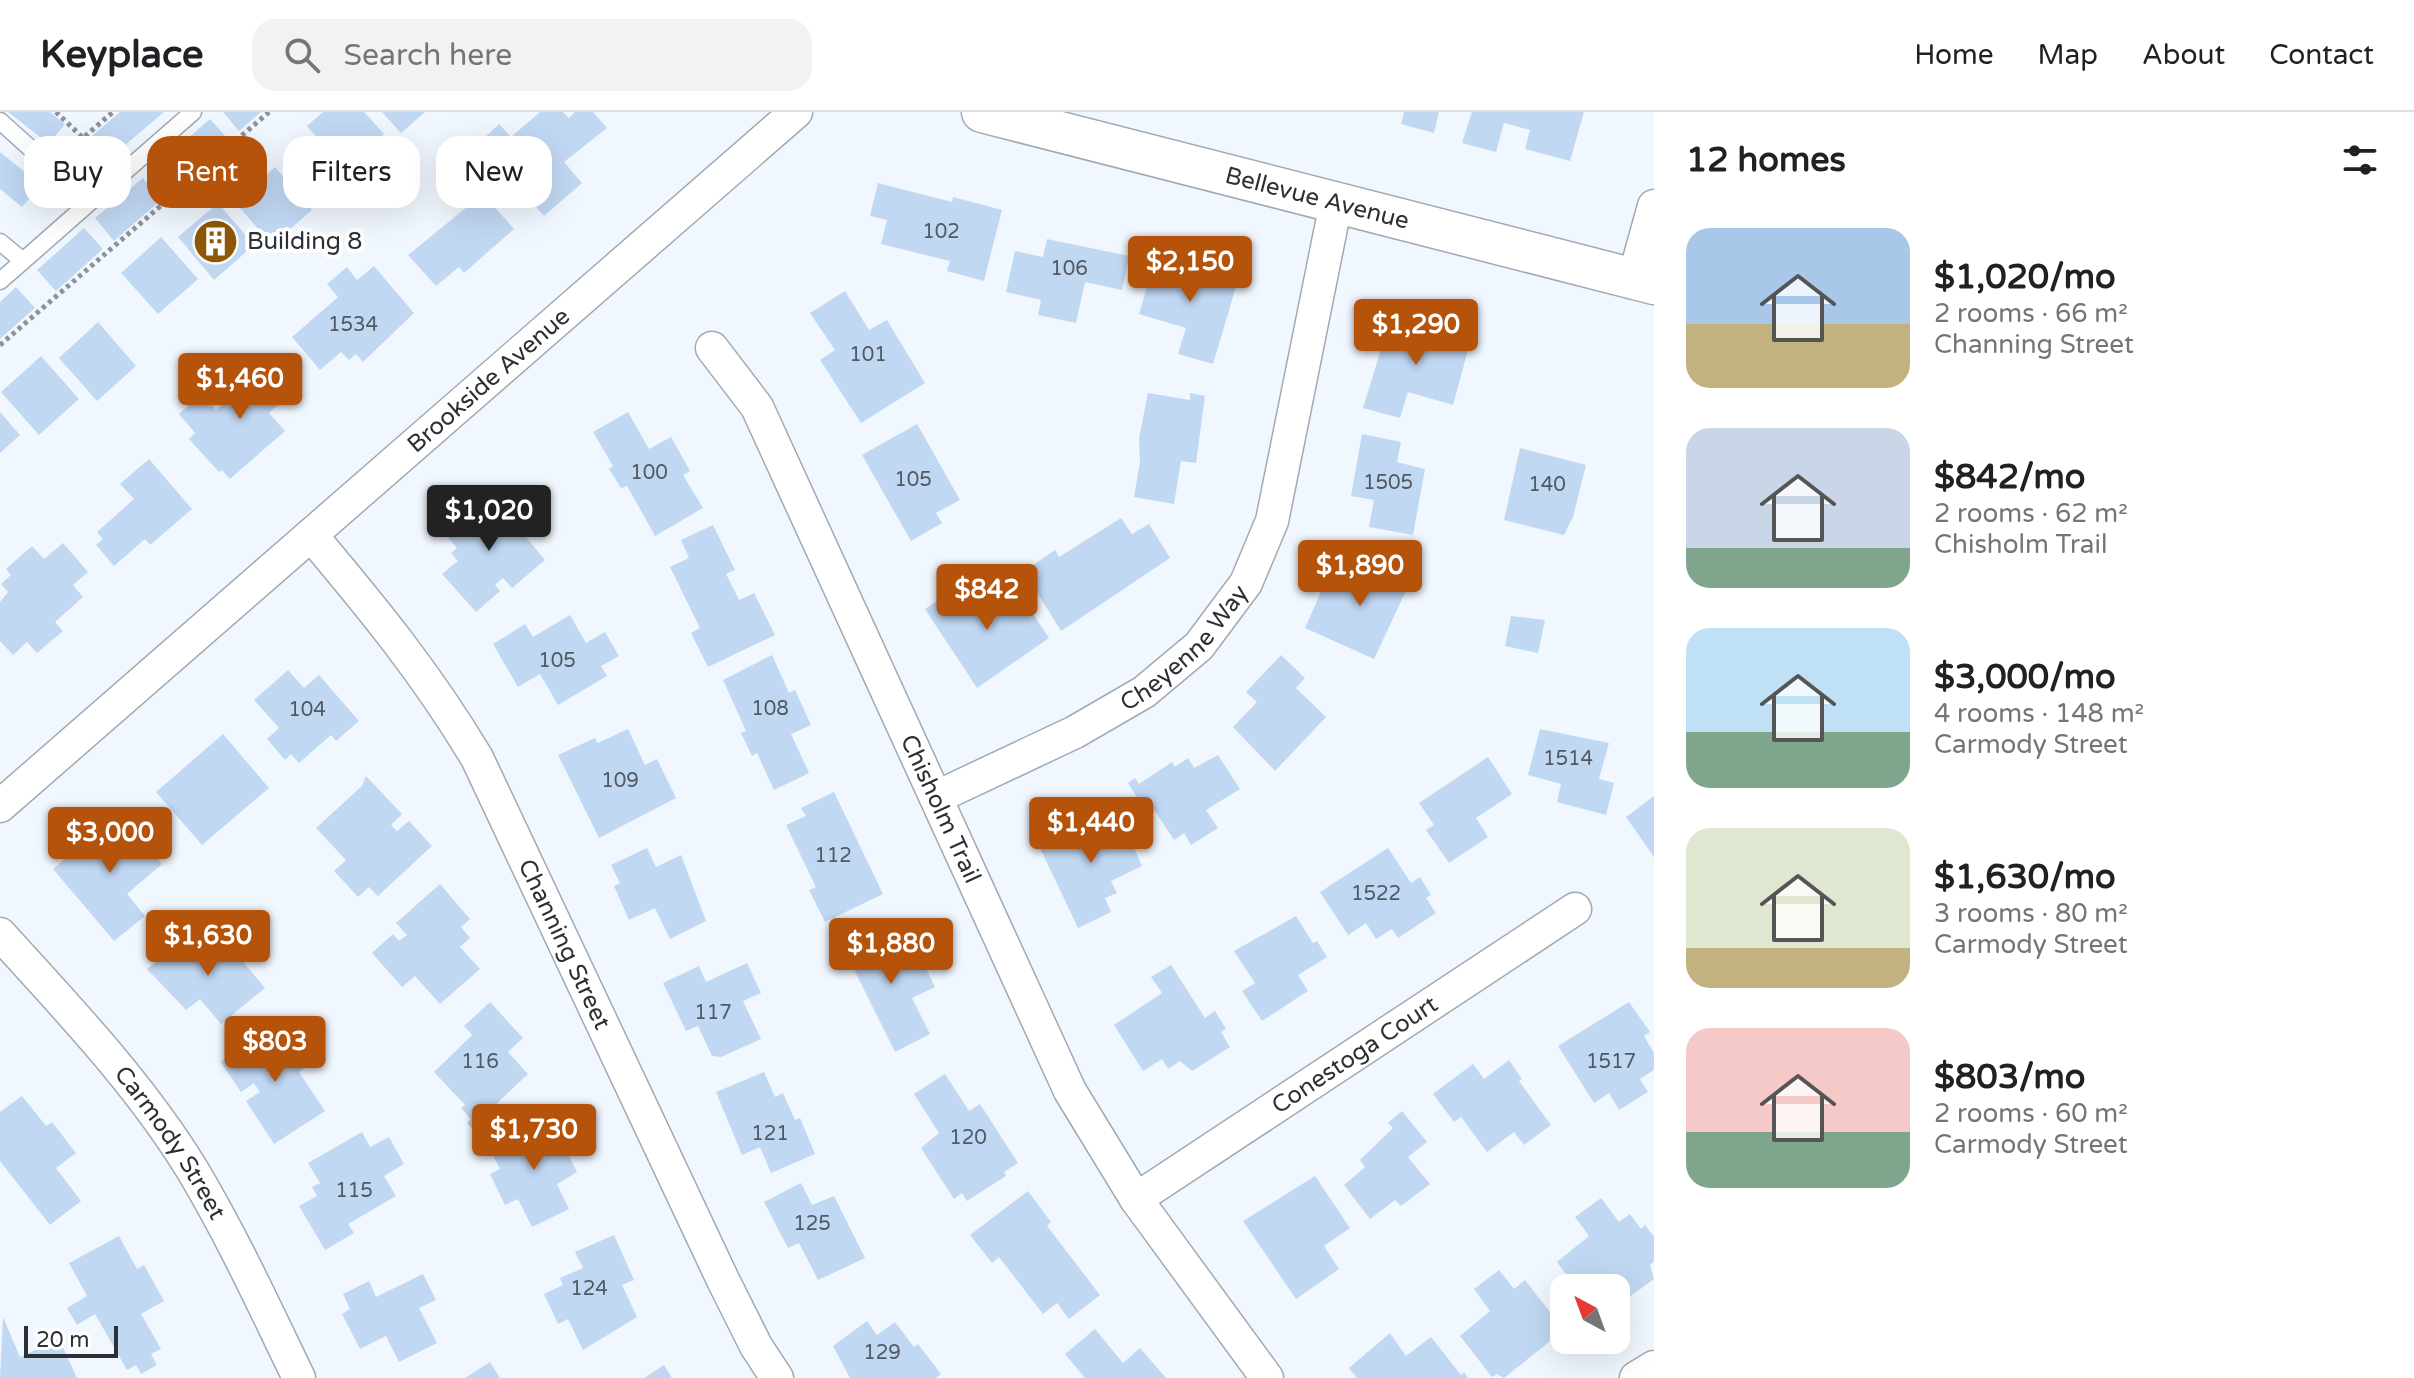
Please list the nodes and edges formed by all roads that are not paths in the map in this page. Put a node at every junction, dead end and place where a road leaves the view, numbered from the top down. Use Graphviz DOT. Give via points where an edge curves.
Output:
graph roads {
  1 [pos="193,112"];
  2 [pos="796,112"];
  3 [pos="982,112"];
  4 [pos="0,121"];
  5 [pos="24,143"];
  6 [pos="131,166"];
  7 [pos="1336,203"];
  8 [pos="1654,206"];
  9 [pos="83,208"];
  10 [pos="0,242"];
  11 [pos="23,261"];
  12 [pos="0,281"];
  13 [pos="1644,281"];
  14 [pos="712,348"];
  15 [pos="311,535"];
  16 [pos="937,797"];
  17 [pos="0,806"];
  18 [pos="1575,909"];
  19 [pos="0,934"];
  20 [pos="1136,1199"];
  21 [pos="1654,1367"];
  22 [pos="299,1378"];
  23 [pos="777,1378"];
  24 [pos="1267,1378"];
  25 [pos="1636,1378"];
  1 -- 6 [label="lane"];
  2 -- 15 [label="street, Brookside Avenue"];
  3 -- 7 [label="street, Bellevue Avenue"];
  4 -- 5 [label="lane"];
  7 -- 13 [label="street, Bellevue Avenue"];
  7 -- 16 [label="street, Cheyenne Way" via="1272,521 1246,583 1199,646 1144,692 1075,732"];
  8 -- 13 [label="street"];
  9 -- 11 [label="lane"];
  10 -- 11 [label="lane"];
  11 -- 12 [label="lane"];
  14 -- 16 [label="street, Chisholm Trail" via="757,407"];
  15 -- 17 [label="street, Brookside Avenue"];
  15 -- 23 [label="street, Channing Street" via="407,650 477,758 723,1280"];
  16 -- 20 [label="street, Chisholm Trail" via="1070,1091"];
  18 -- 20 [label="street, Conestoga Court"];
  19 -- 22 [label="street, Carmody Street" via="103,1048 191,1169"];
  20 -- 24 [label="street, Chisholm Trail"];
  21 -- 25 [label="street"];
}
